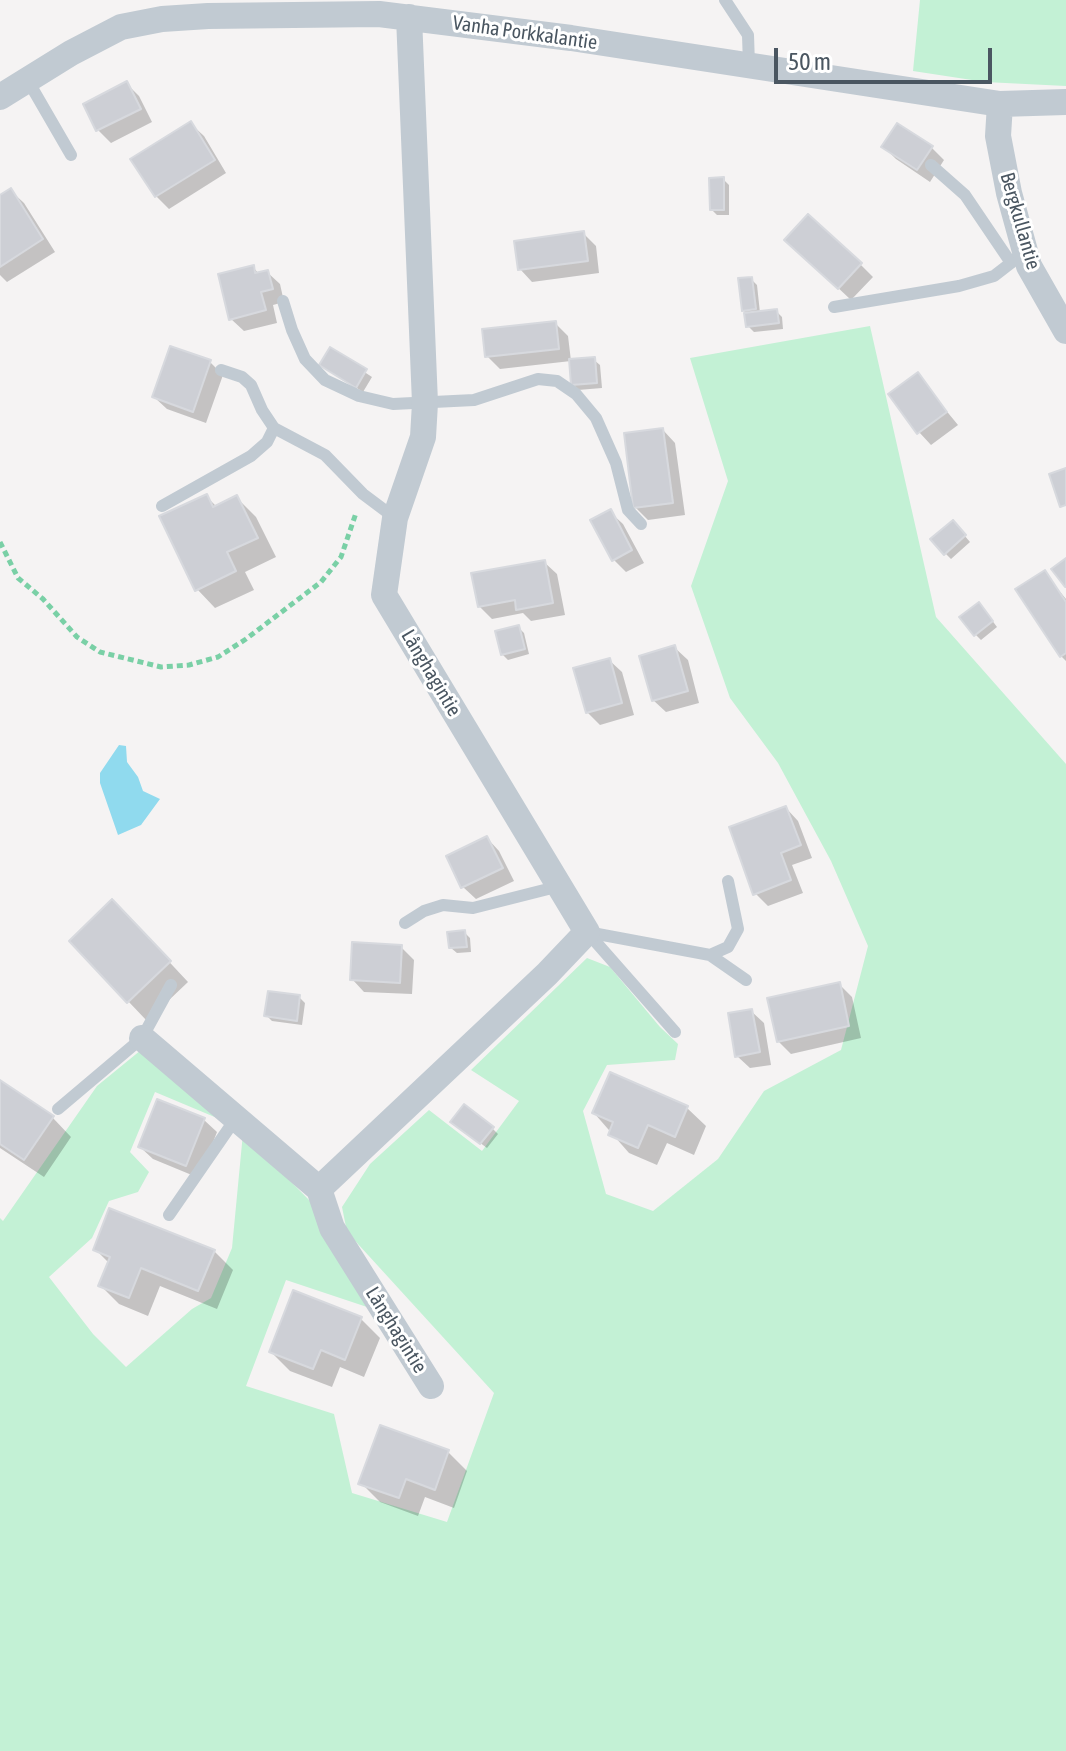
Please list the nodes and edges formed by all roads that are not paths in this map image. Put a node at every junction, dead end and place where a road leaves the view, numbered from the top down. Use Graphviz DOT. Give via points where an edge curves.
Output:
graph roads {
  1 [pos="725,0"];
  2 [pos="378,7"];
  3 [pos="409,17"];
  4 [pos="749,65"];
  5 [pos="27,79"];
  6 [pos="0,97"];
  7 [pos="1066,102"];
  8 [pos="1000,104"];
  9 [pos="71,155"];
  10 [pos="931,165"];
  11 [pos="1018,258"];
  12 [pos="283,301"];
  13 [pos="834,307"];
  14 [pos="1066,331"];
  15 [pos="221,370"];
  16 [pos="425,403"];
  17 [pos="274,428"];
  18 [pos="162,506"];
  19 [pos="395,518"];
  20 [pos="641,524"];
  21 [pos="728,881"];
  22 [pos="560,886"];
  23 [pos="405,923"];
  24 [pos="587,932"];
  25 [pos="710,955"];
  26 [pos="746,980"];
  27 [pos="171,985"];
  28 [pos="675,1032"];
  29 [pos="142,1038"];
  30 [pos="58,1109"];
  31 [pos="236,1118"];
  32 [pos="319,1189"];
  33 [pos="169,1215"];
  34 [pos="431,1386"];
  1 -- 4 [label="lane" via="748,35"];
  2 -- 3 [label="street, Vanha Porkkalantie"];
  2 -- 5 [label="street, Vanha Porkkalantie" via="162,14 121,27"];
  3 -- 4 [label="street, Vanha Porkkalantie"];
  3 -- 16 [label="street, Långhagintie"];
  4 -- 8 [label="street, Vanha Porkkalantie"];
  5 -- 6 [label="street, Vanha Porkkalantie"];
  5 -- 9 [label="lane"];
  7 -- 8 [label="street, Vanha Porkkalantie"];
  8 -- 11 [label="street, Bergkullantie" via="998,136"];
  10 -- 11 [label="lane" via="965,195"];
  11 -- 13 [label="lane" via="994,276 959,286"];
  11 -- 14 [label="street, Bergkullantie" via="1029,266"];
  12 -- 16 [label="lane" via="305,359 325,380 393,404"];
  15 -- 17 [label="lane" via="251,385"];
  16 -- 19 [label="street, Långhagintie" via="423,437"];
  16 -- 20 [label="lane" via="474,400 538,379 557,381 596,418 616,463 628,510"];
  17 -- 18 [label="lane" via="251,456"];
  17 -- 19 [label="lane" via="325,455"];
  19 -- 22 [label="street, Långhagintie" via="384,595"];
  21 -- 25 [label="lane" via="738,929 728,947"];
  22 -- 23 [label="lane" via="473,908 443,905"];
  22 -- 24 [label="street, Långhagintie"];
  24 -- 25 [label="lane"];
  24 -- 28 [label="lane"];
  24 -- 32 [label="street"];
  25 -- 26 [label="lane"];
  27 -- 29 [label="lane"];
  29 -- 30 [label="lane"];
  29 -- 31 [label="street"];
  31 -- 32 [label="street"];
  31 -- 33 [label="lane"];
  32 -- 34 [label="street, Långhagintie" via="332,1228"];
}
